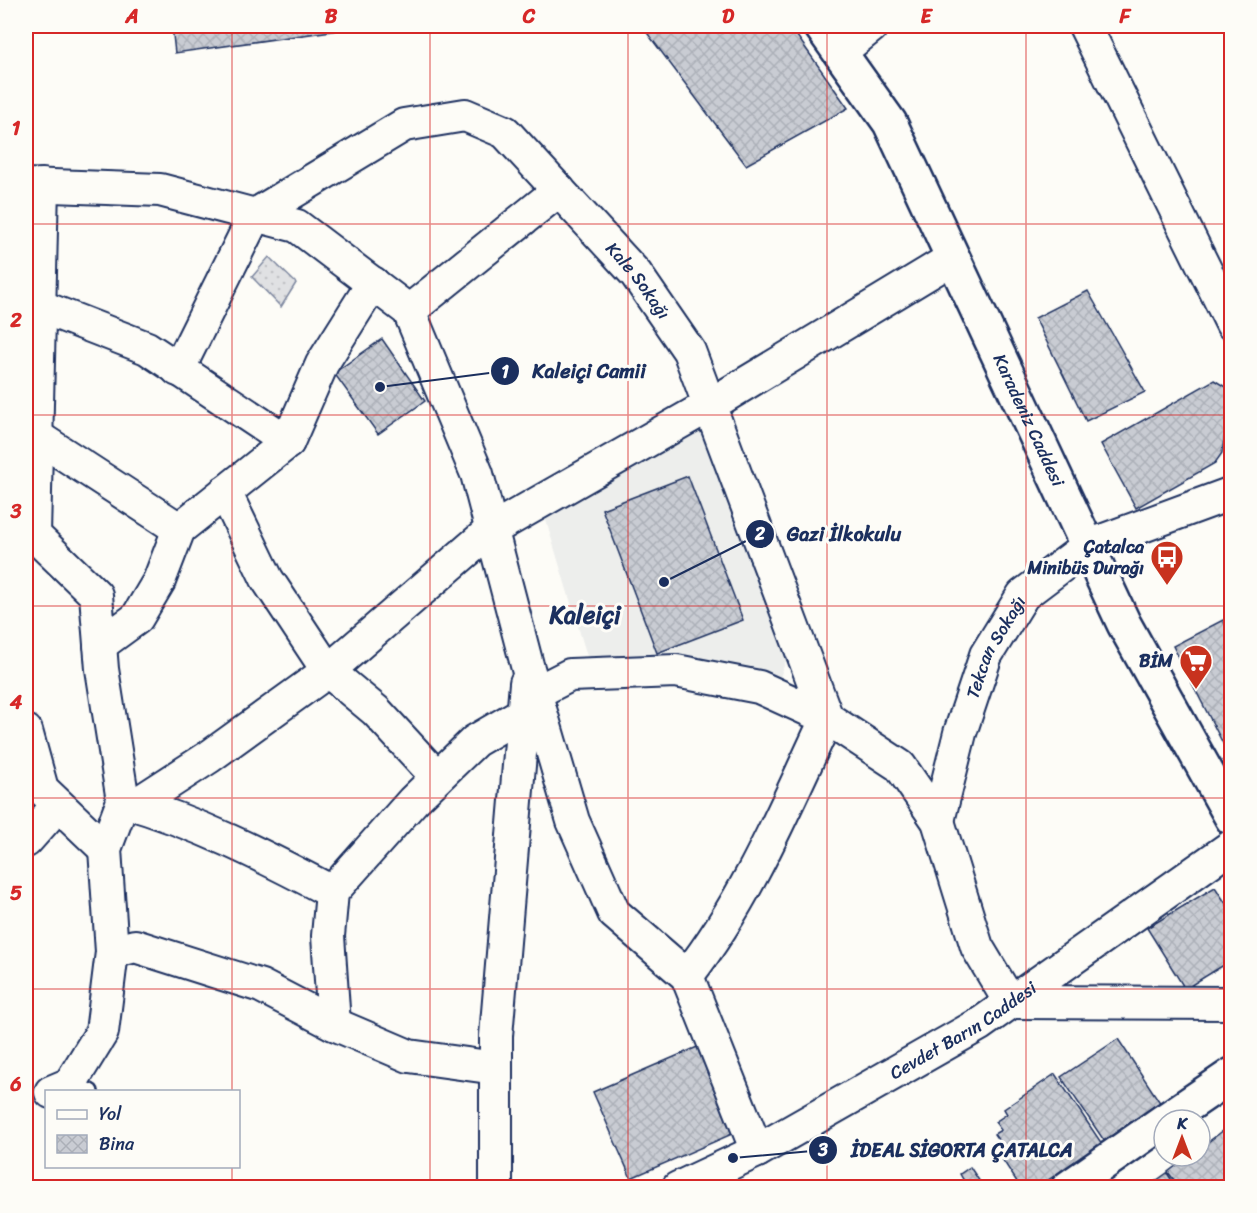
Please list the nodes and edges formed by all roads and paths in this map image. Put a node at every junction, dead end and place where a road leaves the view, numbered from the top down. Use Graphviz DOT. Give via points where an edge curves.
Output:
graph roads {
  1 [pos="821,26"];
  2 [pos="872,26"];
  3 [pos="1085,26"];
  4 [pos="840,52"];
  5 [pos="34,185"];
  6 [pos="559,190"];
  7 [pos="255,215"];
  8 [pos="953,258"];
  9 [pos="373,283"];
  10 [pos="39,306"];
  11 [pos="409,311"];
  12 [pos="1232,324"];
  13 [pos="178,370"];
  14 [pos="32,375"];
  15 [pos="710,405"];
  16 [pos="36,436"];
  17 [pos="288,442"];
  18 [pos="93,474"];
  19 [pos="225,492"];
  20 [pos="30,493"];
  21 [pos="1232,493"];
  22 [pos="179,529"];
  23 [pos="491,530"];
  24 [pos="1088,546"];
  25 [pos="100,645"];
  26 [pos="328,671"];
  27 [pos="529,690"];
  28 [pos="827,718"];
  29 [pos="26,731"];
  30 [pos="437,777"];
  31 [pos="129,803"];
  32 [pos="58,805"];
  33 [pos="1229,808"];
  34 [pos="938,821"];
  35 [pos="26,842"];
  36 [pos="1232,846"];
  37 [pos="105,849"];
  38 [pos="332,892"];
  39 [pos="112,952"];
  40 [pos="687,976"];
  41 [pos="1010,1002"];
  42 [pos="1232,1003"];
  43 [pos="334,1024"];
  44 [pos="496,1068"];
  45 [pos="1232,1075"];
  46 [pos="64,1090"];
  47 [pos="45,1096"];
  48 [pos="26,1101"];
  49 [pos="1184,1108"];
  50 [pos="1152,1130"];
  51 [pos="757,1151"];
  52 [pos="496,1188"];
  53 [pos="678,1188"];
  54 [pos="1068,1188"];
  1 -- 4 [label="street, Karadeniz Caddesi"];
  2 -- 4 [label="street"];
  3 -- 12 [label="street"];
  4 -- 8 [label="street, Karadeniz Caddesi" via="890,123"];
  5 -- 7 [label="street" via="160,190"];
  5 -- 10 [label="street"];
  6 -- 7 [label="street, Kale Sokağı" via="506,132 465,115 404,125"];
  6 -- 11 [label="street"];
  6 -- 15 [label="street, Kale Sokağı" via="636,274 689,351"];
  7 -- 9 [label="street" via="297,226"];
  7 -- 13 [label="street"];
  8 -- 15 [label="street"];
  8 -- 24 [label="street, Karadeniz Caddesi"];
  9 -- 11 [label="street"];
  9 -- 17 [label="street" via="322,364"];
  10 -- 13 [label="street" via="147,348"];
  10 -- 14 [label="street"];
  11 -- 23 [label="street" via="477,474"];
  13 -- 17 [label="street"];
  14 -- 16 [label="street"];
  15 -- 23 [label="street"];
  15 -- 28 [label="street, Kale Sokağı"];
  16 -- 18 [label="street"];
  16 -- 20 [label="street"];
  17 -- 19 [label="street"];
  18 -- 20 [label="street"];
  18 -- 22 [label="street"];
  19 -- 22 [label="street"];
  19 -- 26 [label="street" via="267,579"];
  20 -- 25 [label="street" via="34,535 96,595"];
  21 -- 24 [label="street, Tekcan Sokağı"];
  22 -- 25 [label="street" via="159,581 137,618"];
  23 -- 26 [label="street"];
  23 -- 27 [label="street"];
  24 -- 33 [label="street, Karadeniz Caddesi" via="1124,624"];
  24 -- 34 [label="street, Tekcan Sokağı" via="1023,595 986,655 960,733"];
  25 -- 31 [label="street"];
  26 -- 30 [label="street" via="376,711"];
  26 -- 31 [label="street" via="209,757"];
  27 -- 28 [label="street" via="570,675 676,671 759,687"];
  27 -- 30 [label="street"];
  27 -- 40 [label="street" via="573,821 614,913"];
  27 -- 44 [label="street"];
  28 -- 34 [label="street" via="900,766"];
  28 -- 40 [label="street" via="751,880"];
  29 -- 32 [label="street" via="42,789"];
  30 -- 38 [label="street"];
  31 -- 37 [label="street"];
  31 -- 38 [label="street" via="248,847"];
  32 -- 35 [label="street"];
  32 -- 37 [label="street"];
  34 -- 41 [label="street" via="977,947"];
  36 -- 41 [label="street, Cevdet Barın Caddesi"];
  37 -- 39 [label="street"];
  38 -- 43 [label="street" via="328,936"];
  39 -- 43 [label="street" via="135,946 261,986"];
  39 -- 46 [label="street" via="102,1032"];
  40 -- 51 [label="street"];
  41 -- 42 [label="street"];
  41 -- 51 [label="street, Cevdet Barın Caddesi" via="980,1024"];
  43 -- 44 [label="street" via="409,1056"];
  44 -- 52 [label="street"];
  45 -- 49 [label="street"];
  47 -- 48 [label="street"];
  50 -- 54 [label="street"];
  51 -- 53 [label="street, Cevdet Barın Caddesi"];
}
